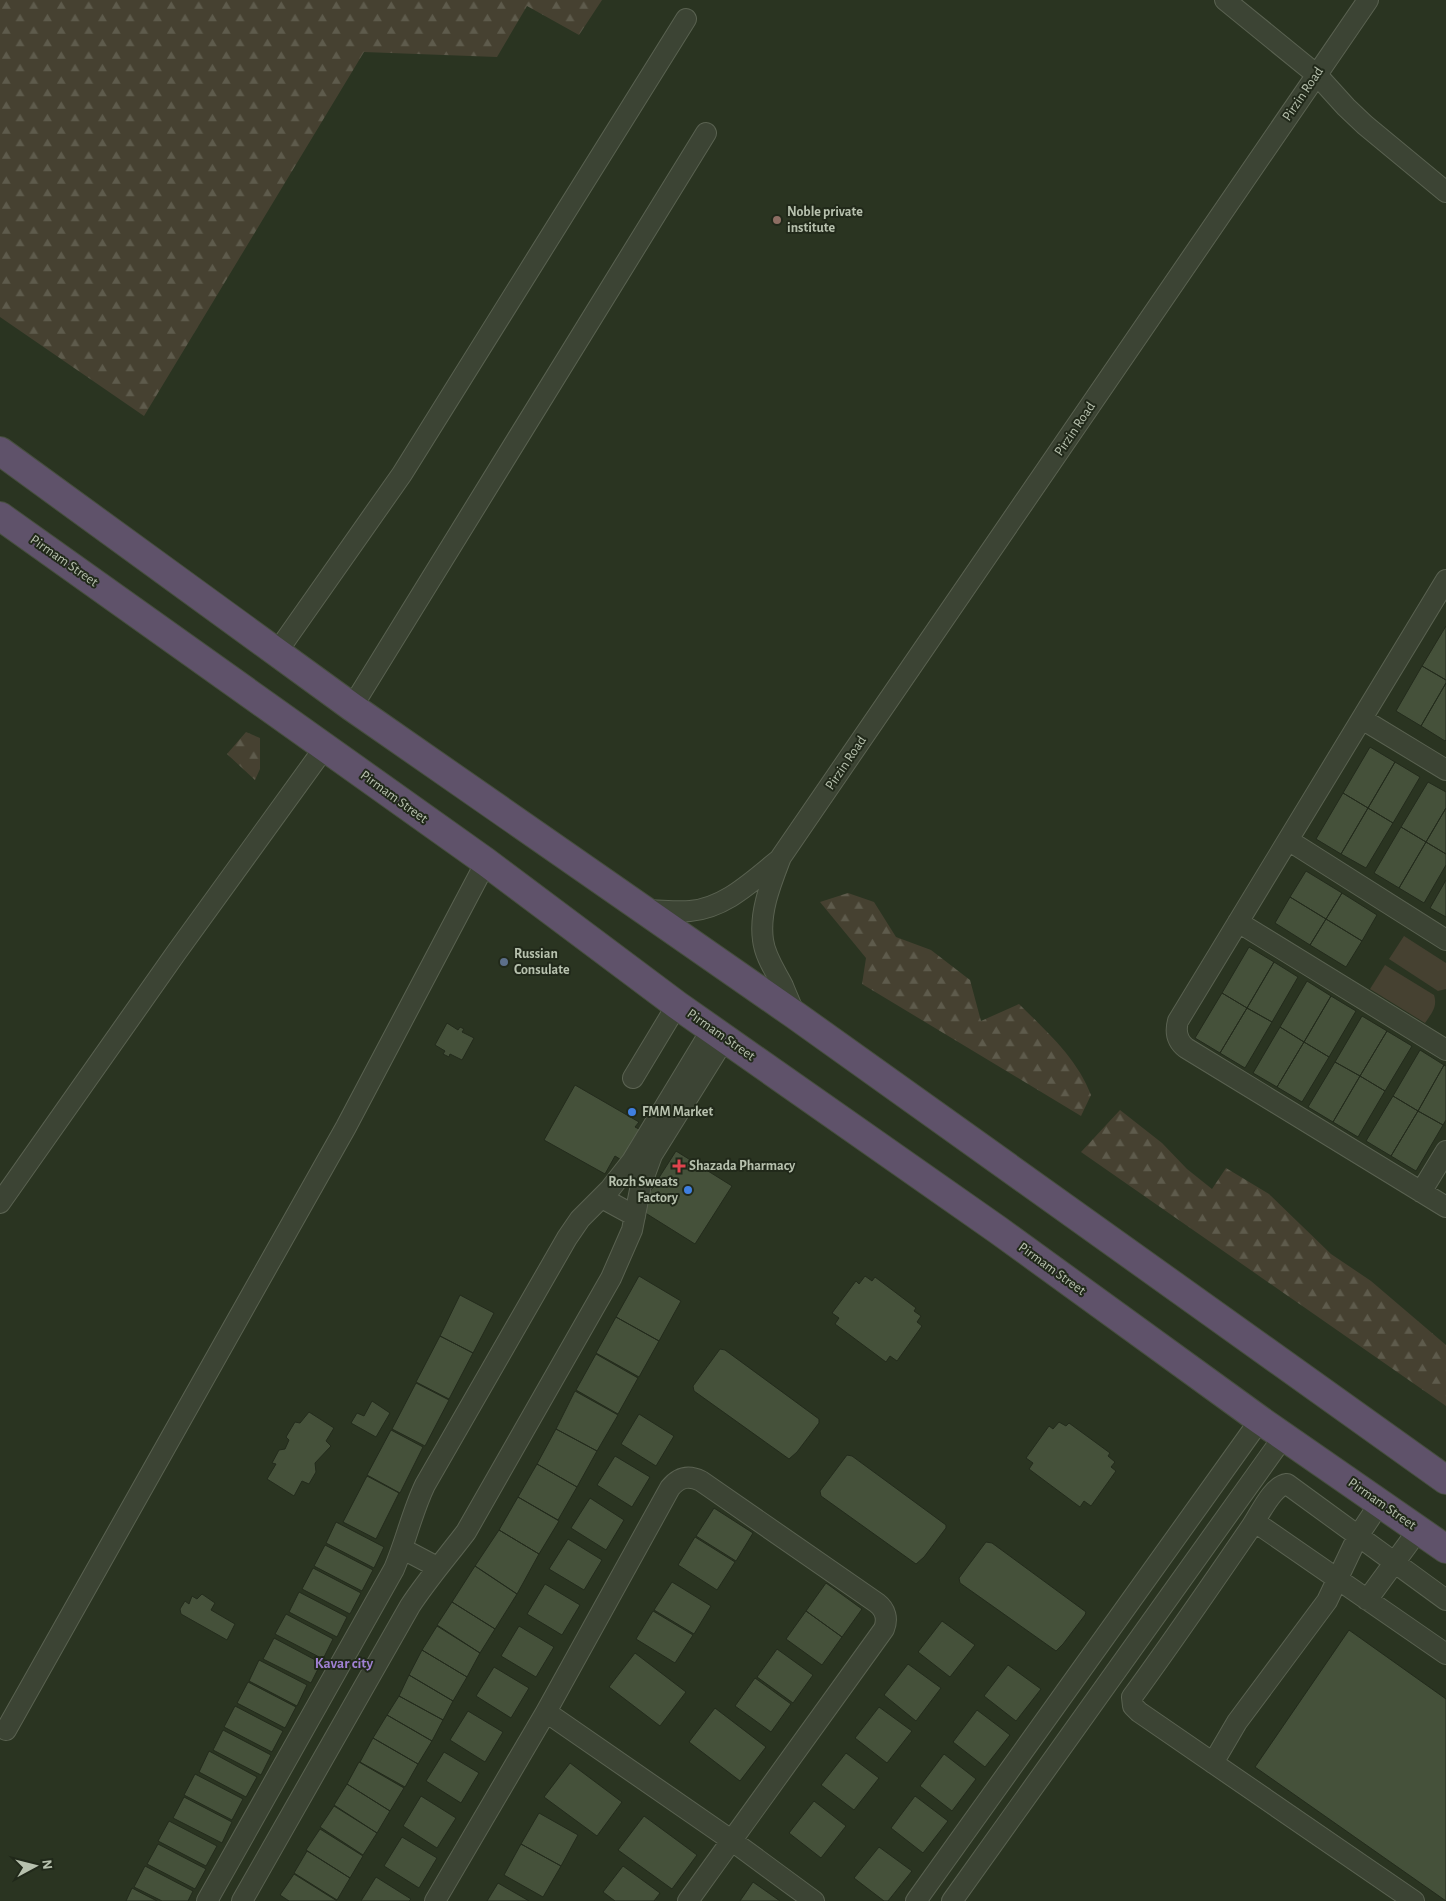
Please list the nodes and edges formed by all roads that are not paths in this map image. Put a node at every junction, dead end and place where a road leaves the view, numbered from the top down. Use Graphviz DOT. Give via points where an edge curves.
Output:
graph roads {
  1 [pos="1225,0"];
  2 [pos="1368,0"];
  3 [pos="686,19"];
  4 [pos="1317,74"];
  5 [pos="706,133"];
  6 [pos="1446,192"];
  7 [pos="0,451"];
  8 [pos="0,516"];
  9 [pos="1443,590"];
  10 [pos="277,652"];
  11 [pos="352,707"];
  12 [pos="1362,720"];
  13 [pos="325,747"];
  14 [pos="1446,770"];
  15 [pos="1288,840"];
  16 [pos="781,858"];
  17 [pos="486,862"];
  18 [pos="643,910"];
  19 [pos="1238,922"];
  20 [pos="1446,940"];
  21 [pos="677,1005"];
  22 [pos="795,1015"];
  23 [pos="719,1034"];
  24 [pos="1446,1050"];
  25 [pos="633,1078"];
  26 [pos="1446,1151"];
  27 [pos="639,1164"];
  28 [pos="1421,1192"];
  29 [pos="602,1198"];
  30 [pos="0,1203"];
  31 [pos="1446,1207"];
  32 [pos="635,1216"];
  33 [pos="1260,1420"];
  34 [pos="1284,1436"];
  35 [pos="1446,1480"];
  36 [pos="1380,1503"];
  37 [pos="1255,1522"];
  38 [pos="1418,1529"];
  39 [pos="1358,1536"];
  40 [pos="403,1549"];
  41 [pos="1446,1549"];
  42 [pos="1395,1562"];
  43 [pos="437,1567"];
  44 [pos="1337,1580"];
  45 [pos="1367,1600"];
  46 [pos="1446,1600"];
  47 [pos="1446,1654"];
  48 [pos="1079,1673"];
  49 [pos="1103,1691"];
  50 [pos="546,1712"];
  51 [pos="1052,1712"];
  52 [pos="1076,1729"];
  53 [pos="6,1730"];
  54 [pos="1213,1762"];
  55 [pos="730,1840"];
  56 [pos="207,1901"];
  57 [pos="242,1901"];
  58 [pos="435,1901"];
  59 [pos="688,1901"];
  60 [pos="814,1901"];
  61 [pos="916,1901"];
  62 [pos="952,1901"];
  63 [pos="1414,1901"];
  1 -- 4 [label="street"];
  2 -- 4 [label="street, Pirzin Road"];
  3 -- 10 [label="street" via="402,474"];
  4 -- 6 [label="street" via="1346,108"];
  4 -- 16 [label="street, Pirzin Road"];
  5 -- 11 [label="street"];
  7 -- 10 [label="highway"];
  8 -- 13 [label="highway, Pirmam Street"];
  9 -- 12 [label="street"];
  10 -- 11 [label="highway"];
  11 -- 18 [label="highway"];
  12 -- 14 [label="street"];
  12 -- 15 [label="street"];
  13 -- 17 [label="highway, Pirmam Street"];
  13 -- 30 [label="street"];
  15 -- 19 [label="street"];
  15 -- 20 [label="street"];
  16 -- 18 [label="street" via="737,894 715,905 691,911"];
  16 -- 22 [label="street" via="765,906 763,942"];
  17 -- 21 [label="highway, Pirmam Street"];
  17 -- 53 [label="street" via="346,1127"];
  18 -- 22 [label="highway"];
  19 -- 24 [label="street"];
  19 -- 28 [label="street" via="1178,1021 1179,1041"];
  21 -- 23 [label="highway, Pirmam Street"];
  21 -- 25 [label="street"];
  22 -- 35 [label="highway"];
  23 -- 27 [label="street"];
  23 -- 33 [label="highway, Pirmam Street"];
  26 -- 28 [label="street"];
  27 -- 29 [label="street"];
  27 -- 32 [label="street" via="641,1185"];
  28 -- 31 [label="street"];
  29 -- 32 [label="street"];
  29 -- 40 [label="street" via="580,1219 567,1238 426,1485 414,1510"];
  32 -- 43 [label="street" via="612,1278 466,1532"];
  33 -- 34 [label="highway, Pirmam Street"];
  33 -- 48 [label="street"];
  34 -- 36 [label="highway, Pirmam Street"];
  34 -- 49 [label="street"];
  36 -- 38 [label="highway, Pirmam Street"];
  36 -- 39 [label="street"];
  37 -- 39 [label="street" via="1276,1489 1288,1484"];
  37 -- 44 [label="street"];
  37 -- 54 [label="street" via="1132,1697 1133,1706 1139,1712"];
  38 -- 41 [label="highway, Pirmam Street"];
  38 -- 42 [label="street"];
  39 -- 42 [label="street"];
  39 -- 44 [label="street"];
  40 -- 43 [label="street"];
  40 -- 56 [label="street"];
  42 -- 45 [label="street"];
  42 -- 46 [label="street"];
  43 -- 57 [label="street" via="410,1606"];
  44 -- 45 [label="street"];
  44 -- 54 [label="street" via="1327,1601 1237,1722"];
  45 -- 47 [label="street"];
  48 -- 49 [label="street"];
  48 -- 51 [label="street"];
  49 -- 52 [label="street"];
  50 -- 55 [label="street"];
  50 -- 55 [label="street" via="670,1488 679,1480 690,1477 709,1486 877,1603 884,1610 886,1619 884,1629"];
  50 -- 58 [label="street"];
  51 -- 52 [label="street"];
  51 -- 61 [label="street"];
  52 -- 62 [label="street"];
  54 -- 63 [label="street"];
  55 -- 59 [label="street"];
  55 -- 60 [label="street"];
}
